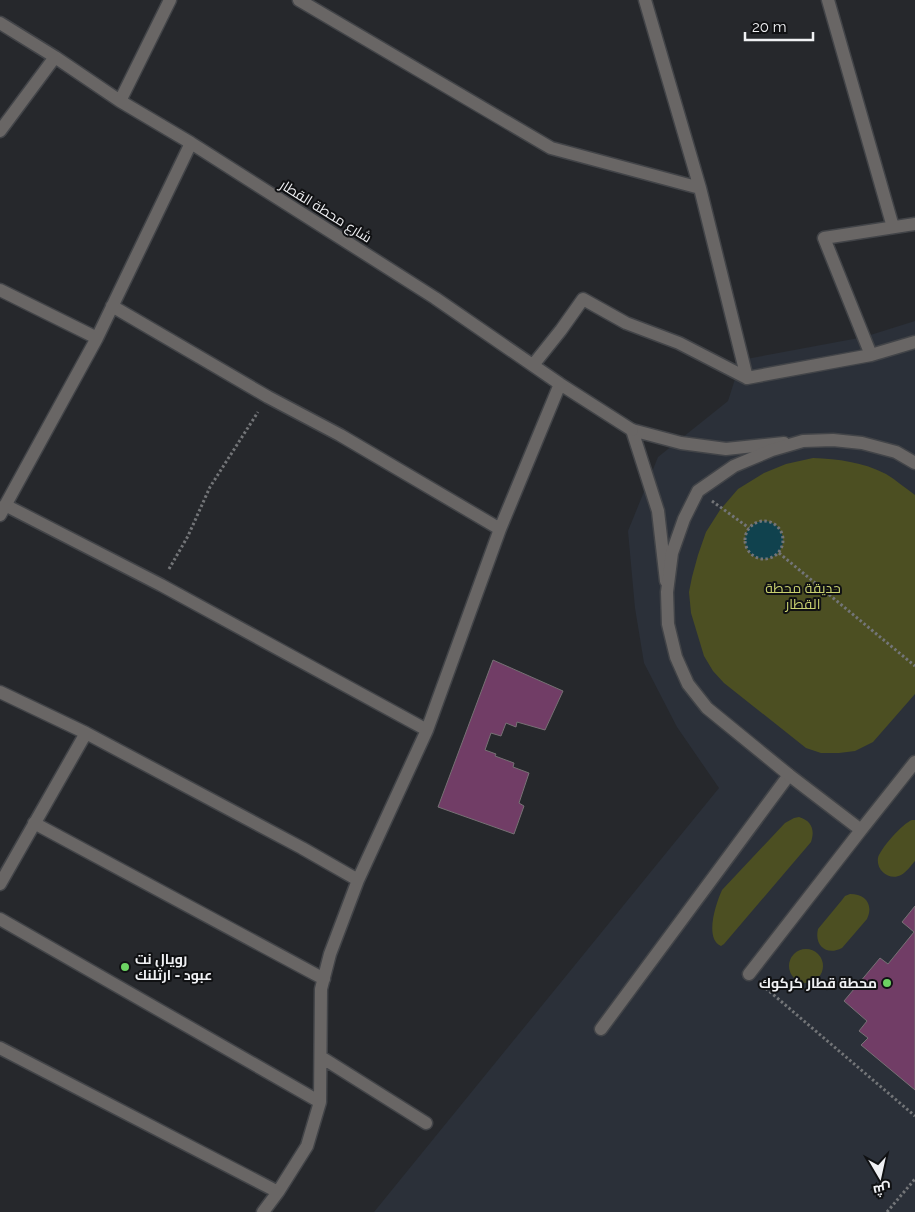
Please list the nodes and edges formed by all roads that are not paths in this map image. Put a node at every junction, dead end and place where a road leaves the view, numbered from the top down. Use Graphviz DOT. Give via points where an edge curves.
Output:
graph roads {
  1 [pos="170,0"];
  2 [pos="299,0"];
  3 [pos="645,0"];
  4 [pos="828,0"];
  5 [pos="0,23"];
  6 [pos="55,57"];
  7 [pos="120,101"];
  8 [pos="0,131"];
  9 [pos="190,143"];
  10 [pos="700,188"];
  11 [pos="915,224"];
  12 [pos="893,227"];
  13 [pos="0,290"];
  14 [pos="112,306"];
  15 [pos="97,338"];
  16 [pos="915,342"];
  17 [pos="871,355"];
  18 [pos="533,366"];
  19 [pos="747,378"];
  20 [pos="560,384"];
  21 [pos="632,430"];
  22 [pos="803,442"];
  23 [pos="915,463"];
  24 [pos="3,510"];
  25 [pos="500,529"];
  26 [pos="667,592"];
  27 [pos="0,692"];
  28 [pos="427,730"];
  29 [pos="86,732"];
  30 [pos="915,762"];
  31 [pos="789,775"];
  32 [pos="34,823"];
  33 [pos="861,830"];
  34 [pos="358,880"];
  35 [pos="0,884"];
  36 [pos="0,919"];
  37 [pos="749,974"];
  38 [pos="324,979"];
  39 [pos="601,1029"];
  40 [pos="0,1048"];
  41 [pos="322,1057"];
  42 [pos="320,1102"];
  43 [pos="426,1123"];
  44 [pos="278,1192"];
  45 [pos="263,1212"];
  1 -- 7 [label="street"];
  2 -- 10 [label="street" via="551,148"];
  3 -- 10 [label="street"];
  4 -- 12 [label="street"];
  5 -- 6 [label="street, شارع محطة القطار"];
  6 -- 7 [label="street, شارع محطة القطار"];
  6 -- 8 [label="street"];
  7 -- 9 [label="street, شارع محطة القطار"];
  9 -- 14 [label="street"];
  9 -- 18 [label="street, شارع محطة القطار" via="435,298"];
  10 -- 19 [label="street"];
  11 -- 12 [label="street"];
  12 -- 17 [label="street" via="824,238"];
  13 -- 15 [label="street"];
  14 -- 15 [label="street"];
  14 -- 25 [label="street" via="268,397 340,434"];
  15 -- 24 [label="street"];
  16 -- 17 [label="street"];
  17 -- 19 [label="street"];
  18 -- 19 [label="street" via="583,300"];
  18 -- 20 [label="street, شارع محطة القطار"];
  20 -- 21 [label="street, شارع محطة القطار"];
  20 -- 25 [label="street"];
  21 -- 22 [label="street, شارع محطة القطار" via="681,443 726,449"];
  21 -- 26 [label="street" via="658,511"];
  22 -- 23 [label="street" via="862,443 896,452"];
  22 -- 26 [label="street" via="772,450 734,466 698,490 672,553"];
  24 -- 28 [label="street" via="160,585"];
  25 -- 28 [label="street"];
  26 -- 31 [label="street" via="668,624 676,657 688,684 707,708"];
  27 -- 29 [label="street"];
  28 -- 34 [label="street"];
  29 -- 32 [label="street"];
  29 -- 34 [label="street"];
  30 -- 33 [label="street"];
  31 -- 33 [label="street"];
  31 -- 39 [label="street"];
  32 -- 35 [label="street"];
  32 -- 38 [label="street"];
  33 -- 37 [label="street"];
  34 -- 38 [label="street"];
  36 -- 42 [label="street"];
  38 -- 41 [label="street" via="321,989"];
  40 -- 44 [label="street"];
  41 -- 42 [label="street"];
  41 -- 43 [label="street"];
  42 -- 44 [label="street" via="308,1146"];
  44 -- 45 [label="street"];
}
